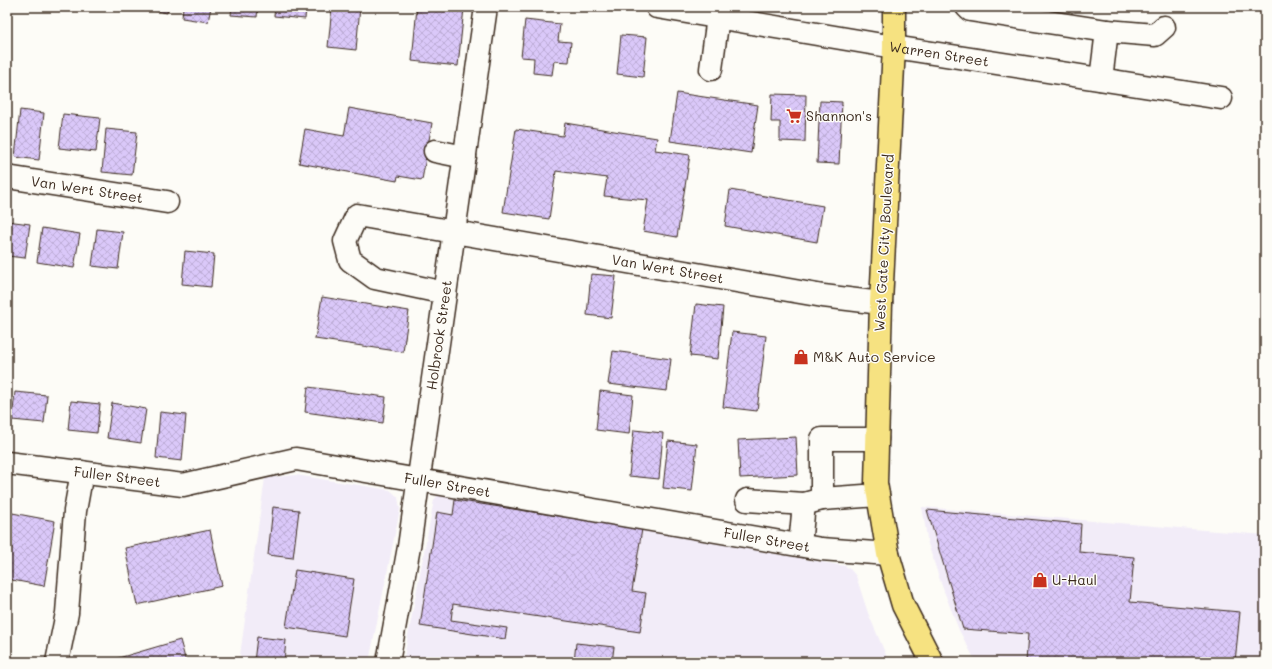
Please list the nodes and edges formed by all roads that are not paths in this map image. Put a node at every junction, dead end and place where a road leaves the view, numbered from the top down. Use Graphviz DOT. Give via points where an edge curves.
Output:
graph roads {
  1 [pos="486,7"];
  2 [pos="657,7"];
  3 [pos="894,7"];
  4 [pos="967,7"];
  5 [pos="718,18"];
  6 [pos="1164,27"];
  7 [pos="1107,31"];
  8 [pos="894,48"];
  9 [pos="711,69"];
  10 [pos="1101,79"];
  11 [pos="1221,98"];
  12 [pos="435,151"];
  13 [pos="465,157"];
  14 [pos="7,177"];
  15 [pos="167,202"];
  16 [pos="454,233"];
  17 [pos="445,293"];
  18 [pos="881,304"];
  19 [pos="877,440"];
  20 [pos="7,463"];
  21 [pos="82,472"];
  22 [pos="419,480"];
  23 [pos="878,495"];
  24 [pos="747,500"];
  25 [pos="813,501"];
  26 [pos="800,545"];
  27 [pos="888,554"];
  28 [pos="57,662"];
  29 [pos="388,662"];
  30 [pos="932,662"];
  1 -- 13 [label="street, Holbrook Street"];
  2 -- 5 [label="street, Warren Street"];
  3 -- 8 [label="main road, West Gate City Boulevard"];
  4 -- 7 [label="street" via="970,10"];
  5 -- 8 [label="street, Warren Street"];
  5 -- 9 [label="street"];
  6 -- 7 [label="street" via="1155,35"];
  7 -- 10 [label="street"];
  8 -- 10 [label="street, Warren Street"];
  8 -- 18 [label="main road, West Gate City Boulevard"];
  10 -- 11 [label="street, Warren Street"];
  12 -- 13 [label="street"];
  13 -- 16 [label="street, Holbrook Street"];
  14 -- 15 [label="street, Van Wert Street"];
  16 -- 17 [label="street, Holbrook Street"];
  16 -- 17 [label="street, Van Wert Street" via="357,215 345,241 350,260 375,278"];
  16 -- 18 [label="street, Van Wert Street"];
  17 -- 22 [label="street, Holbrook Street"];
  18 -- 19 [label="main road, West Gate City Boulevard"];
  19 -- 23 [label="main road, West Gate City Boulevard"];
  19 -- 25 [label="street" via="822,439"];
  20 -- 21 [label="street, Fuller Street"];
  21 -- 22 [label="street, Fuller Street" via="183,485 296,459"];
  21 -- 28 [label="street" via="75,518 68,613"];
  22 -- 26 [label="street, Fuller Street"];
  22 -- 29 [label="street, Holbrook Street"];
  23 -- 25 [label="street"];
  23 -- 27 [label="main road, West Gate City Boulevard"];
  24 -- 25 [label="street"];
  25 -- 26 [label="street"];
  26 -- 27 [label="street, Fuller Street"];
  27 -- 30 [label="main road, West Gate City Boulevard" via="903,605"];
}
